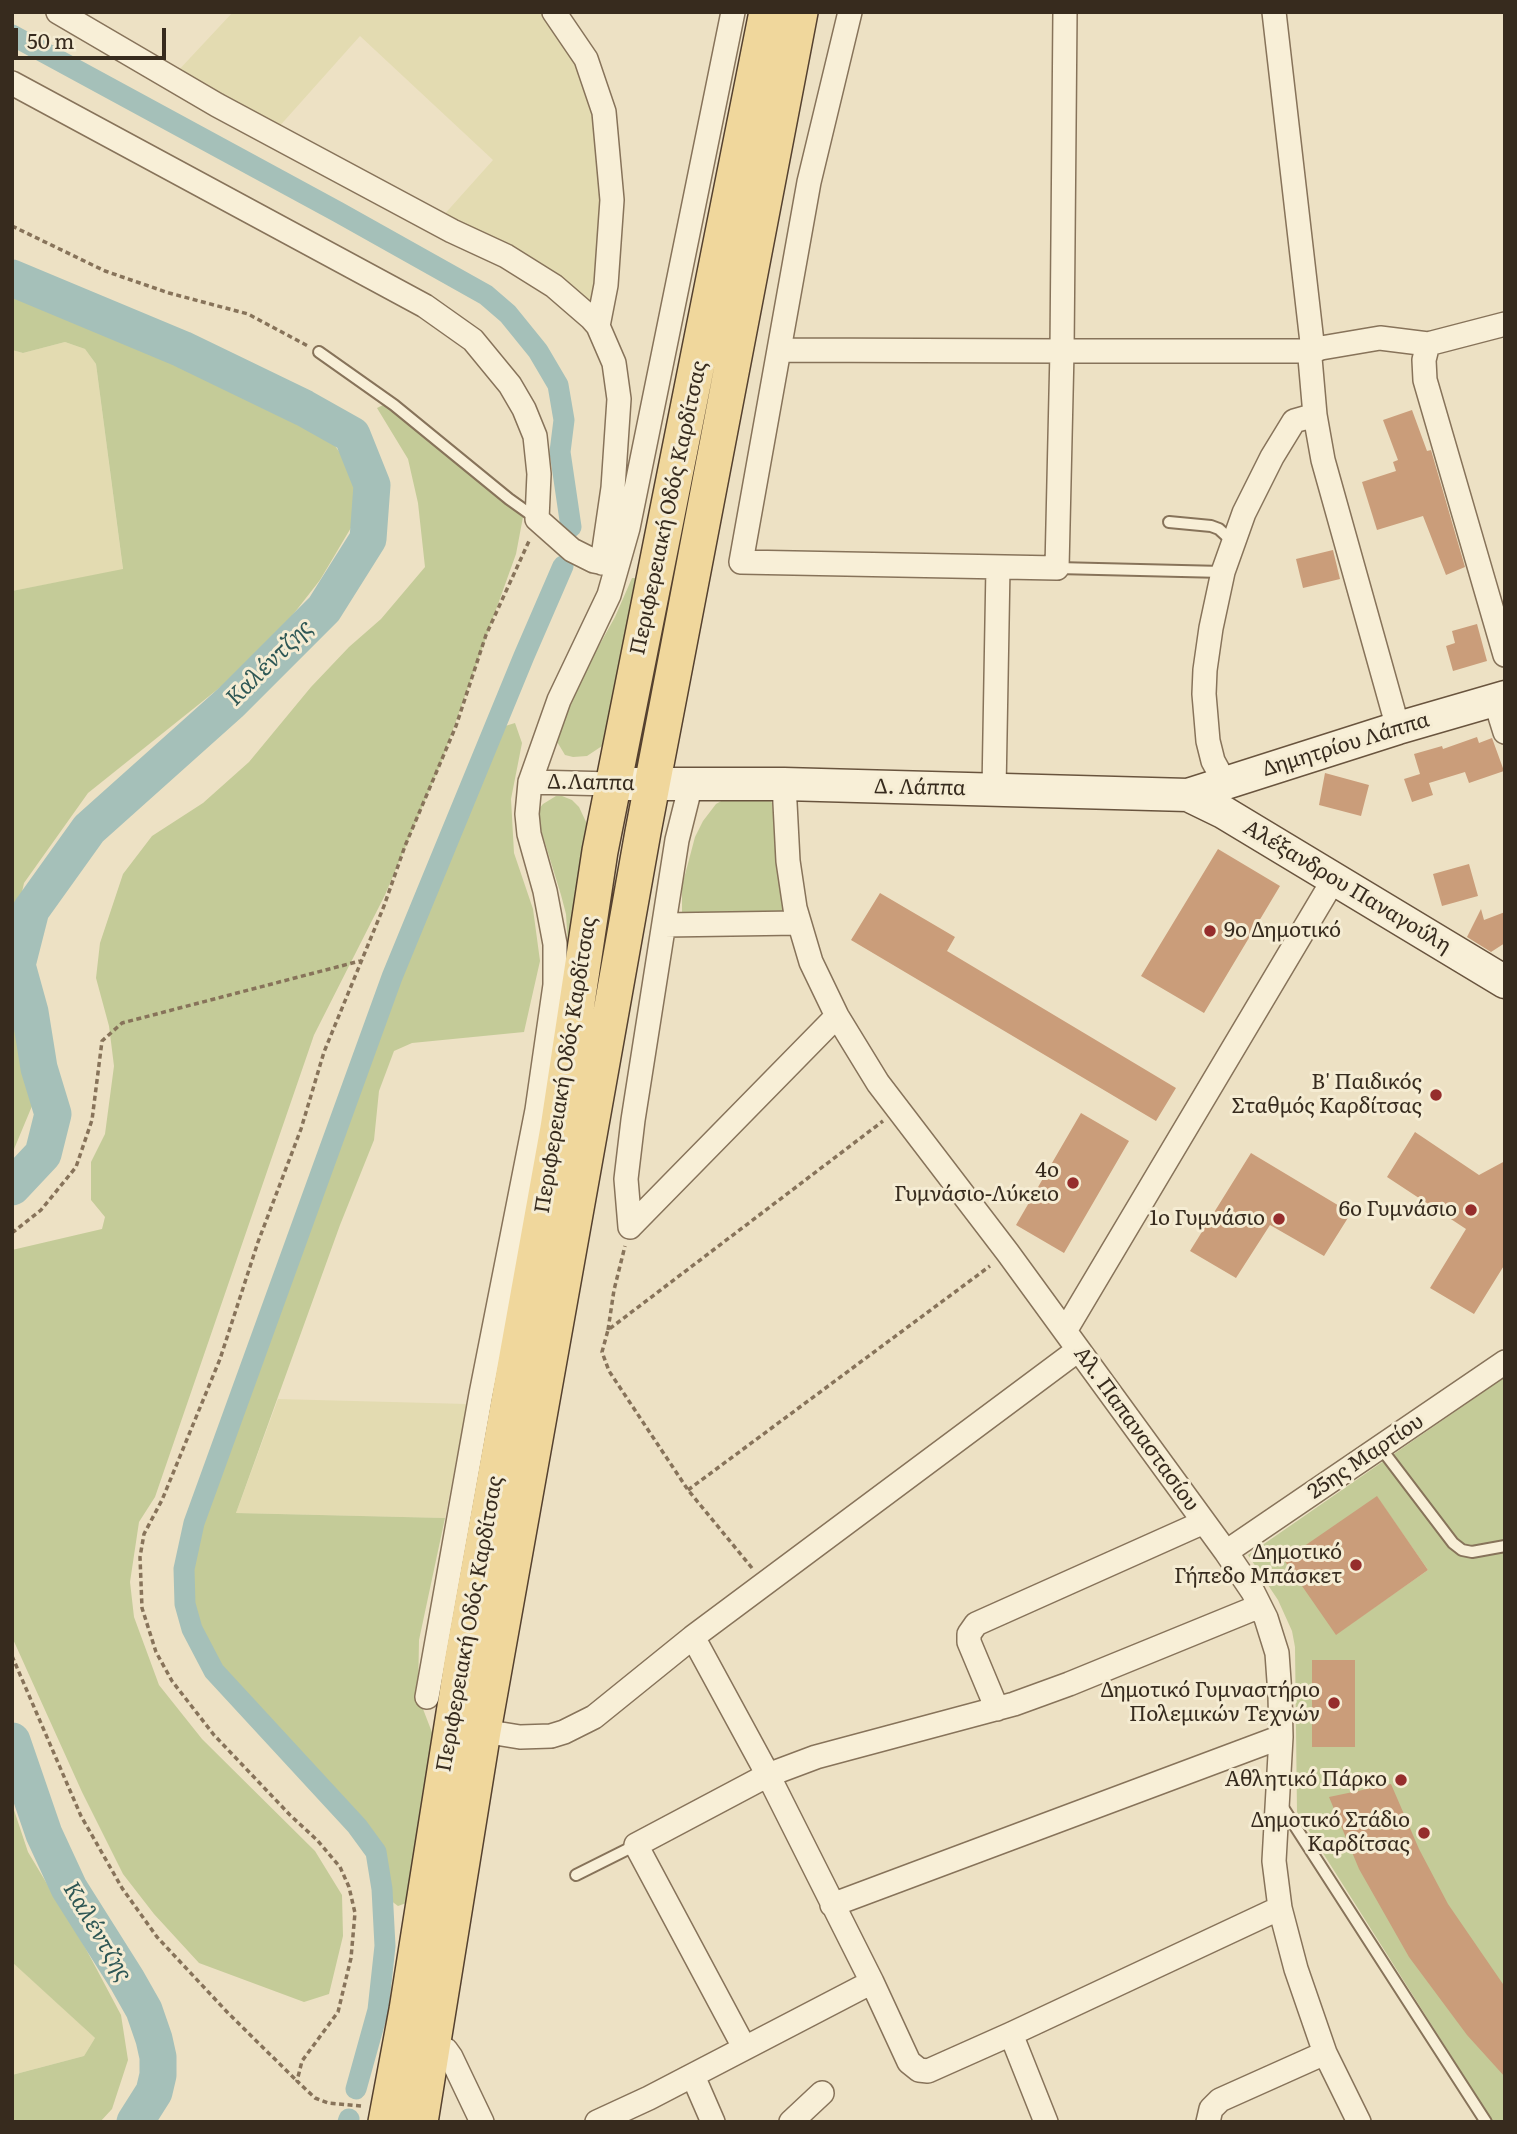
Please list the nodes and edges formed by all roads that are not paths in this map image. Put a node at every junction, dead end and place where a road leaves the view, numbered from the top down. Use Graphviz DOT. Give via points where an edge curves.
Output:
graph roads {
  1 [pos="58,12"];
  2 [pos="554,12"];
  3 [pos="733,12"];
  4 [pos="767,12"];
  5 [pos="800,12"];
  6 [pos="850,12"];
  7 [pos="1065,12"];
  8 [pos="1274,12"];
  9 [pos="12,83"];
  10 [pos="1505,324"];
  11 [pos="598,326"];
  12 [pos="1428,344"];
  13 [pos="779,350"];
  14 [pos="1062,351"];
  15 [pos="1313,351"];
  16 [pos="319,352"];
  17 [pos="1315,415"];
  18 [pos="537,519"];
  19 [pos="1169,522"];
  20 [pos="1234,542"];
  21 [pos="610,564"];
  22 [pos="998,567"];
  23 [pos="1057,568"];
  24 [pos="1223,572"];
  25 [pos="1505,655"];
  26 [pos="1500,698"];
  27 [pos="1398,728"];
  28 [pos="1505,732"];
  29 [pos="530,782"];
  30 [pos="1225,783"];
  31 [pos="612,784"];
  32 [pos="651,784"];
  33 [pos="691,784"];
  34 [pos="784,784"];
  35 [pos="994,790"];
  36 [pos="1188,795"];
  37 [pos="1334,879"];
  38 [pos="798,923"];
  39 [pos="664,925"];
  40 [pos="1505,982"];
  41 [pos="837,1016"];
  42 [pos="1071,1341"];
  43 [pos="1505,1362"];
  44 [pos="1380,1447"];
  45 [pos="1204,1522"];
  46 [pos="1505,1546"];
  47 [pos="1226,1552"];
  48 [pos="1260,1606"];
  49 [pos="693,1637"];
  50 [pos="427,1697"];
  51 [pos="997,1709"];
  52 [pos="483,1731"];
  53 [pos="1281,1737"];
  54 [pos="768,1775"];
  55 [pos="1276,1798"];
  56 [pos="636,1844"];
  57 [pos="576,1875"];
  58 [pos="832,1905"];
  59 [pos="1280,1908"];
  60 [pos="872,1982"];
  61 [pos="1011,2034"];
  62 [pos="433,2044"];
  63 [pos="744,2048"];
  64 [pos="1325,2053"];
  65 [pos="693,2076"];
  66 [pos="822,2092"];
  67 [pos="398,2116"];
  68 [pos="482,2122"];
  69 [pos="597,2122"];
  70 [pos="713,2122"];
  71 [pos="791,2122"];
  72 [pos="1046,2122"];
  73 [pos="1208,2122"];
  74 [pos="1359,2122"];
  75 [pos="1486,2122"];
  1 -- 11 [label="street" via="252,124 506,256 554,286"];
  2 -- 11 [label="street" via="586,59 604,112 612,200"];
  3 -- 21 [label="street" via="642,467"];
  4 -- 31 [label="main road, Περιφερειακή Οδός Καρδίτσας"];
  5 -- 32 [label="main road, Περιφερειακή Οδός Καρδίτσας"];
  6 -- 13 [label="street" via="809,182"];
  7 -- 14 [label="street"];
  8 -- 15 [label="street"];
  9 -- 18 [label="street" via="425,306 472,340 510,385 534,436 540,474"];
  10 -- 12 [label="street"];
  11 -- 21 [label="street" via="614,363 619,399"];
  12 -- 15 [label="street" via="1380,338"];
  12 -- 25 [label="street" via="1424,380"];
  13 -- 14 [label="street"];
  13 -- 22 [label="street" via="741,562"];
  14 -- 15 [label="street"];
  14 -- 23 [label="street"];
  15 -- 17 [label="street"];
  16 -- 18 [label="lane" via="394,405"];
  17 -- 20 [label="street" via="1294,421 1256,488"];
  17 -- 27 [label="street" via="1333,499"];
  18 -- 21 [label="street" via="572,550"];
  19 -- 20 [label="lane" via="1210,526"];
  20 -- 24 [label="street"];
  21 -- 29 [label="street" via="604,606 559,700"];
  22 -- 23 [label="street"];
  22 -- 35 [label="street"];
  23 -- 24 [label="lane"];
  24 -- 30 [label="street" via="1204,694 1208,741"];
  26 -- 27 [label="street, Δημητρίου Λάππα"];
  26 -- 28 [label="street"];
  27 -- 30 [label="street, Δημητρίου Λάππα"];
  29 -- 31 [label="street, Δ.Λαππα"];
  29 -- 50 [label="street" via="529,834 555,944 555,985 537,1111"];
  30 -- 36 [label="street, Δημητρίου Λάππα"];
  31 -- 32 [label="street, Δ.Λαππα"];
  31 -- 67 [label="main road, Περιφερειακή Οδός Καρδίτσας" via="558,1128 462,1663"];
  32 -- 33 [label="street, Δ. Λάππα"];
  32 -- 52 [label="main road, Περιφερειακή Οδός Καρδίτσας"];
  33 -- 34 [label="street, Δ. Λάππα"];
  33 -- 39 [label="street"];
  34 -- 35 [label="street, Δ. Λάππα"];
  34 -- 38 [label="street, Αλ. Παπαναστασίου" via="789,872"];
  35 -- 36 [label="street, Δ. Λάππα"];
  36 -- 37 [label="street, Αλέξανδρου Παναγούλη"];
  37 -- 40 [label="street, Αλέξανδρου Παναγούλη"];
  37 -- 42 [label="street"];
  38 -- 39 [label="street"];
  38 -- 41 [label="street, Αλ. Παπαναστασίου"];
  39 -- 41 [label="street" via="631,1132 626,1179 630,1227"];
  41 -- 42 [label="street, Αλ. Παπαναστασίου" via="872,1073"];
  42 -- 45 [label="street, Αλ. Παπαναστασίου"];
  42 -- 49 [label="street"];
  43 -- 44 [label="street, 25ης Μαρτίου"];
  44 -- 46 [label="lane" via="1453,1543 1472,1552"];
  44 -- 47 [label="street, 25ης Μαρτίου"];
  45 -- 47 [label="street, Αλ. Παπαναστασίου"];
  45 -- 51 [label="street" via="976,1624 968,1642"];
  47 -- 48 [label="street, Αλ. Παπαναστασίου"];
  48 -- 51 [label="street"];
  48 -- 53 [label="street, Αλ. Παπαναστασίου" via="1277,1653"];
  49 -- 52 [label="street" via="594,1717 564,1732 538,1737"];
  49 -- 54 [label="street"];
  51 -- 54 [label="street" via="816,1757"];
  52 -- 62 [label="main road, Περιφερειακή Οδός Καρδίτσας"];
  53 -- 55 [label="street, Αλ. Παπαναστασίου"];
  53 -- 58 [label="street"];
  54 -- 56 [label="street"];
  54 -- 58 [label="street"];
  55 -- 59 [label="street, Αλ. Παπαναστασίου" via="1274,1861"];
  55 -- 75 [label="lane"];
  56 -- 57 [label="lane"];
  56 -- 63 [label="street"];
  58 -- 60 [label="street"];
  59 -- 61 [label="street"];
  59 -- 64 [label="street, Αλ. Παπαναστασίου" via="1298,1978"];
  60 -- 61 [label="street" via="909,2062 919,2070 928,2071"];
  60 -- 63 [label="street"];
  61 -- 72 [label="street"];
  62 -- 67 [label="main road, Περιφερειακή Οδός Καρδίτσας"];
  62 -- 68 [label="street" via="451,2057"];
  63 -- 65 [label="street"];
  64 -- 73 [label="street" via="1220,2100 1211,2109"];
  64 -- 74 [label="street, Αλ. Παπαναστασίου"];
  65 -- 69 [label="street"];
  65 -- 70 [label="street"];
  66 -- 71 [label="street"];
}
